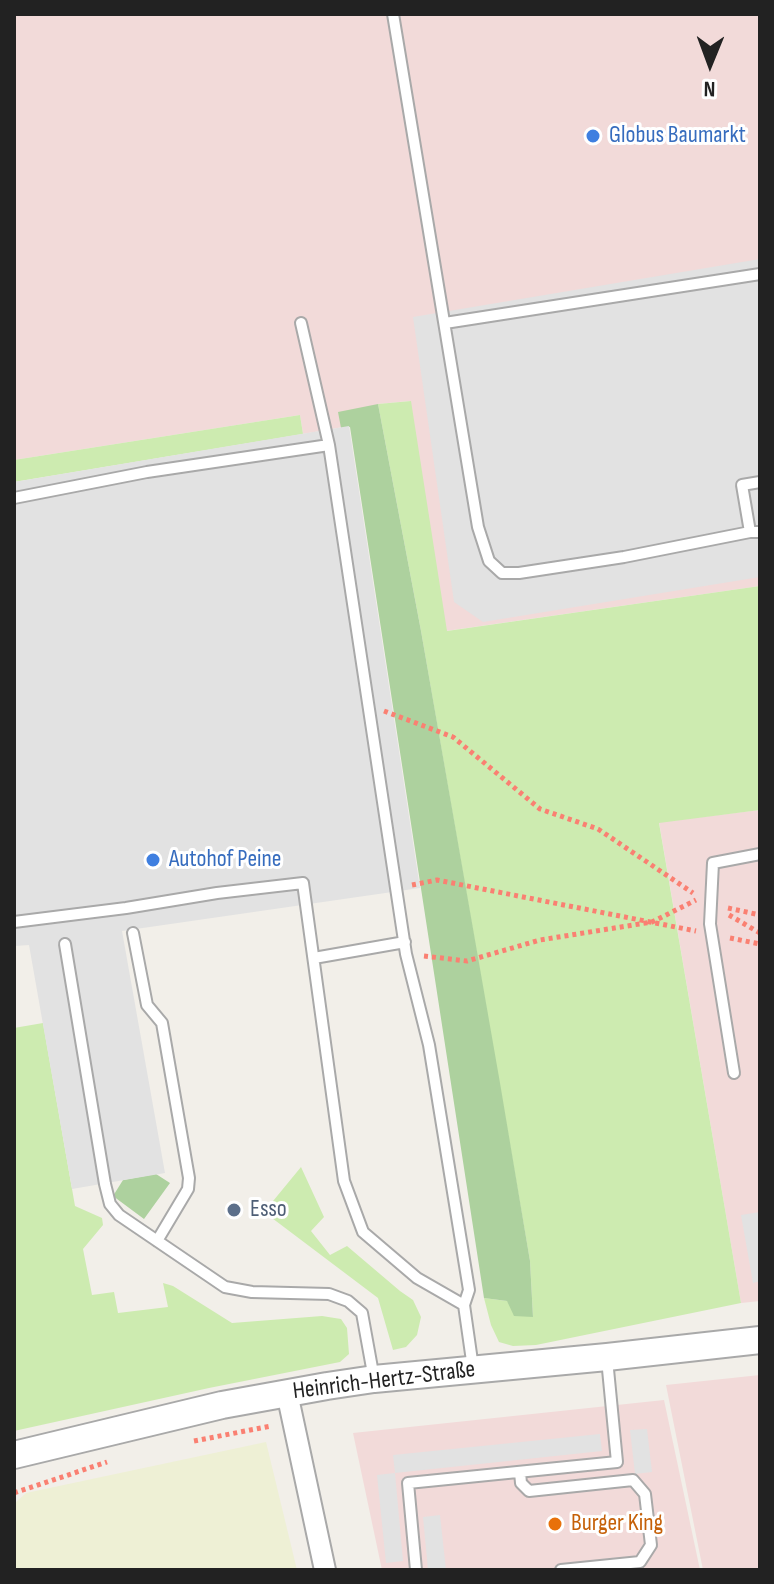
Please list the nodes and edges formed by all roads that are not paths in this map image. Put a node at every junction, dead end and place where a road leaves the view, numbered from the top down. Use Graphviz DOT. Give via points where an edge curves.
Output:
graph roads {
  1 [pos="393,14"];
  2 [pos="760,274"];
  3 [pos="301,323"];
  4 [pos="445,323"];
  5 [pos="329,445"];
  6 [pos="760,482"];
  7 [pos="14,498"];
  8 [pos="755,532"];
  9 [pos="760,854"];
  10 [pos="14,922"];
  11 [pos="133,933"];
  12 [pos="65,944"];
  13 [pos="405,948"];
  14 [pos="314,958"];
  15 [pos="734,1073"];
  16 [pos="157,1241"];
  17 [pos="464,1305"];
  18 [pos="760,1340"];
  19 [pos="607,1357"];
  20 [pos="474,1370"];
  21 [pos="374,1379"];
  22 [pos="287,1393"];
  23 [pos="14,1455"];
  24 [pos="520,1472"];
  25 [pos="325,1570"];
  26 [pos="416,1570"];
  27 [pos="561,1570"];
  1 -- 4 [label="lane"];
  2 -- 4 [label="lane"];
  3 -- 5 [label="lane"];
  4 -- 8 [label="lane" via="478,527 489,561 502,573"];
  5 -- 7 [label="lane"];
  5 -- 13 [label="lane"];
  6 -- 8 [label="lane" via="742,485"];
  9 -- 15 [label="lane" via="713,863 710,924"];
  10 -- 14 [label="lane" via="303,883"];
  11 -- 16 [label="lane" via="147,1005 162,1023 189,1178 188,1189"];
  12 -- 16 [label="lane" via="110,1204"];
  13 -- 14 [label="lane"];
  13 -- 17 [label="lane" via="429,1045 469,1290"];
  14 -- 17 [label="lane" via="344,1181 363,1232 417,1278"];
  16 -- 21 [label="lane" via="225,1287 329,1294 348,1301 362,1313"];
  17 -- 20 [label="lane"];
  18 -- 19 [label="street, Heinrich-Hertz-Straße"];
  19 -- 20 [label="street, Heinrich-Hertz-Straße"];
  19 -- 24 [label="lane" via="617,1462"];
  20 -- 21 [label="street, Heinrich-Hertz-Straße"];
  21 -- 22 [label="street, Heinrich-Hertz-Straße"];
  22 -- 23 [label="street, Heinrich-Hertz-Straße"];
  22 -- 25 [label="street"];
  24 -- 26 [label="lane" via="408,1483"];
  24 -- 27 [label="lane" via="529,1491 633,1480 645,1494 651,1545 640,1562"];
}
